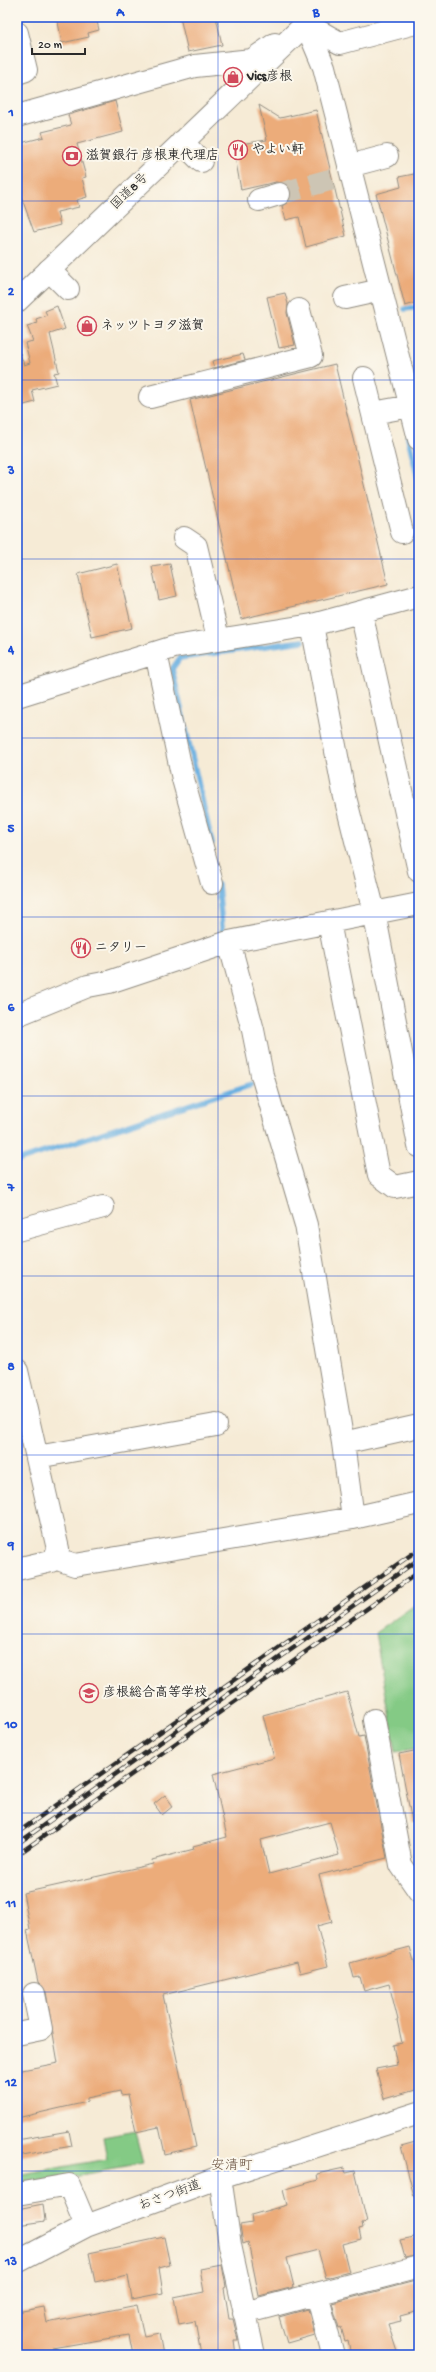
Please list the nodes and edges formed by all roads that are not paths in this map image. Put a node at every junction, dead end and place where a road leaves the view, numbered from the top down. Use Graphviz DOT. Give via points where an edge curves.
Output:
graph roads {
  1 [pos="310,20"];
  2 [pos="419,22"];
  3 [pos="17,33"];
  4 [pos="17,73"];
  5 [pos="17,116"];
  6 [pos="182,142"];
  7 [pos="387,156"];
  8 [pos="202,161"];
  9 [pos="344,173"];
  10 [pos="279,194"];
  11 [pos="259,200"];
  12 [pos="49,270"];
  13 [pos="68,289"];
  14 [pos="381,290"];
  15 [pos="345,298"];
  16 [pos="17,301"];
  17 [pos="299,310"];
  18 [pos="364,378"];
  19 [pos="150,397"];
  20 [pos="411,406"];
  21 [pos="373,413"];
  22 [pos="419,439"];
  23 [pos="402,532"];
  24 [pos="184,538"];
  25 [pos="419,596"];
  26 [pos="361,612"];
  27 [pos="312,625"];
  28 [pos="218,638"];
  29 [pos="151,652"];
  30 [pos="17,696"];
  31 [pos="419,871"];
  32 [pos="212,883"];
  33 [pos="419,904"];
  34 [pos="374,912"];
  35 [pos="329,922"];
  36 [pos="229,942"];
  37 [pos="17,1015"];
  38 [pos="419,1146"];
  39 [pos="419,1182"];
  40 [pos="103,1206"];
  41 [pos="17,1230"];
  42 [pos="17,1371"];
  43 [pos="216,1424"];
  44 [pos="419,1426"];
  45 [pos="343,1443"];
  46 [pos="37,1457"];
  47 [pos="419,1503"];
  48 [pos="353,1518"];
  49 [pos="55,1558"];
  50 [pos="17,1569"];
  51 [pos="374,1720"];
  52 [pos="419,1891"];
  53 [pos="34,1994"];
  54 [pos="17,2034"];
  55 [pos="419,2113"];
  56 [pos="220,2177"];
  57 [pos="17,2194"];
  58 [pos="86,2226"];
  59 [pos="17,2262"];
  60 [pos="419,2267"];
  61 [pos="317,2294"];
  62 [pos="244,2313"];
  63 [pos="254,2355"];
  64 [pos="333,2355"];
  1 -- 2 [label="main road" via="340,43"];
  1 -- 5 [label="main road" via="252,60 195,66 64,95"];
  1 -- 6 [label="main road, 国道8号"];
  1 -- 9 [label="main road" via="324,67"];
  3 -- 4 [label="main road" via="26,70"];
  6 -- 8 [label="main road"];
  6 -- 12 [label="main road, 国道8号"];
  7 -- 9 [label="main road"];
  9 -- 14 [label="main road"];
  10 -- 11 [label="main road"];
  12 -- 13 [label="main road"];
  12 -- 16 [label="main road, 国道8号"];
  14 -- 15 [label="main road"];
  14 -- 20 [label="main road"];
  17 -- 19 [label="main road" via="311,356"];
  18 -- 21 [label="main road"];
  20 -- 21 [label="main road"];
  20 -- 22 [label="main road"];
  21 -- 23 [label="main road"];
  24 -- 28 [label="main road" via="196,546"];
  25 -- 26 [label="main road"];
  26 -- 27 [label="main road"];
  26 -- 31 [label="main road"];
  27 -- 28 [label="main road"];
  27 -- 34 [label="main road" via="344,793"];
  28 -- 29 [label="main road"];
  29 -- 30 [label="main road"];
  29 -- 32 [label="main road"];
  33 -- 34 [label="main road"];
  34 -- 35 [label="main road"];
  34 -- 38 [label="main road"];
  35 -- 36 [label="main road"];
  35 -- 39 [label="main road" via="379,1175 395,1187"];
  36 -- 37 [label="main road" via="109,982 88,986"];
  36 -- 45 [label="main road" via="253,1030 262,1075 306,1225"];
  40 -- 41 [label="main road"];
  42 -- 46 [label="main road"];
  43 -- 46 [label="main road"];
  44 -- 45 [label="main road"];
  45 -- 48 [label="main road"];
  46 -- 49 [label="main road" via="58,1549"];
  47 -- 48 [label="main road"];
  48 -- 49 [label="main road" via="75,1565"];
  49 -- 50 [label="main road"];
  51 -- 52 [label="main road" via="401,1865"];
  53 -- 54 [label="main road" via="41,2029"];
  55 -- 56 [label="main road, おさつ街道"];
  56 -- 58 [label="main road, おさつ街道"];
  56 -- 62 [label="main road"];
  57 -- 58 [label="main road" via="69,2185"];
  58 -- 59 [label="main road, おさつ街道"];
  60 -- 61 [label="main road"];
  61 -- 62 [label="main road"];
  61 -- 64 [label="main road"];
  62 -- 63 [label="main road"];
}
